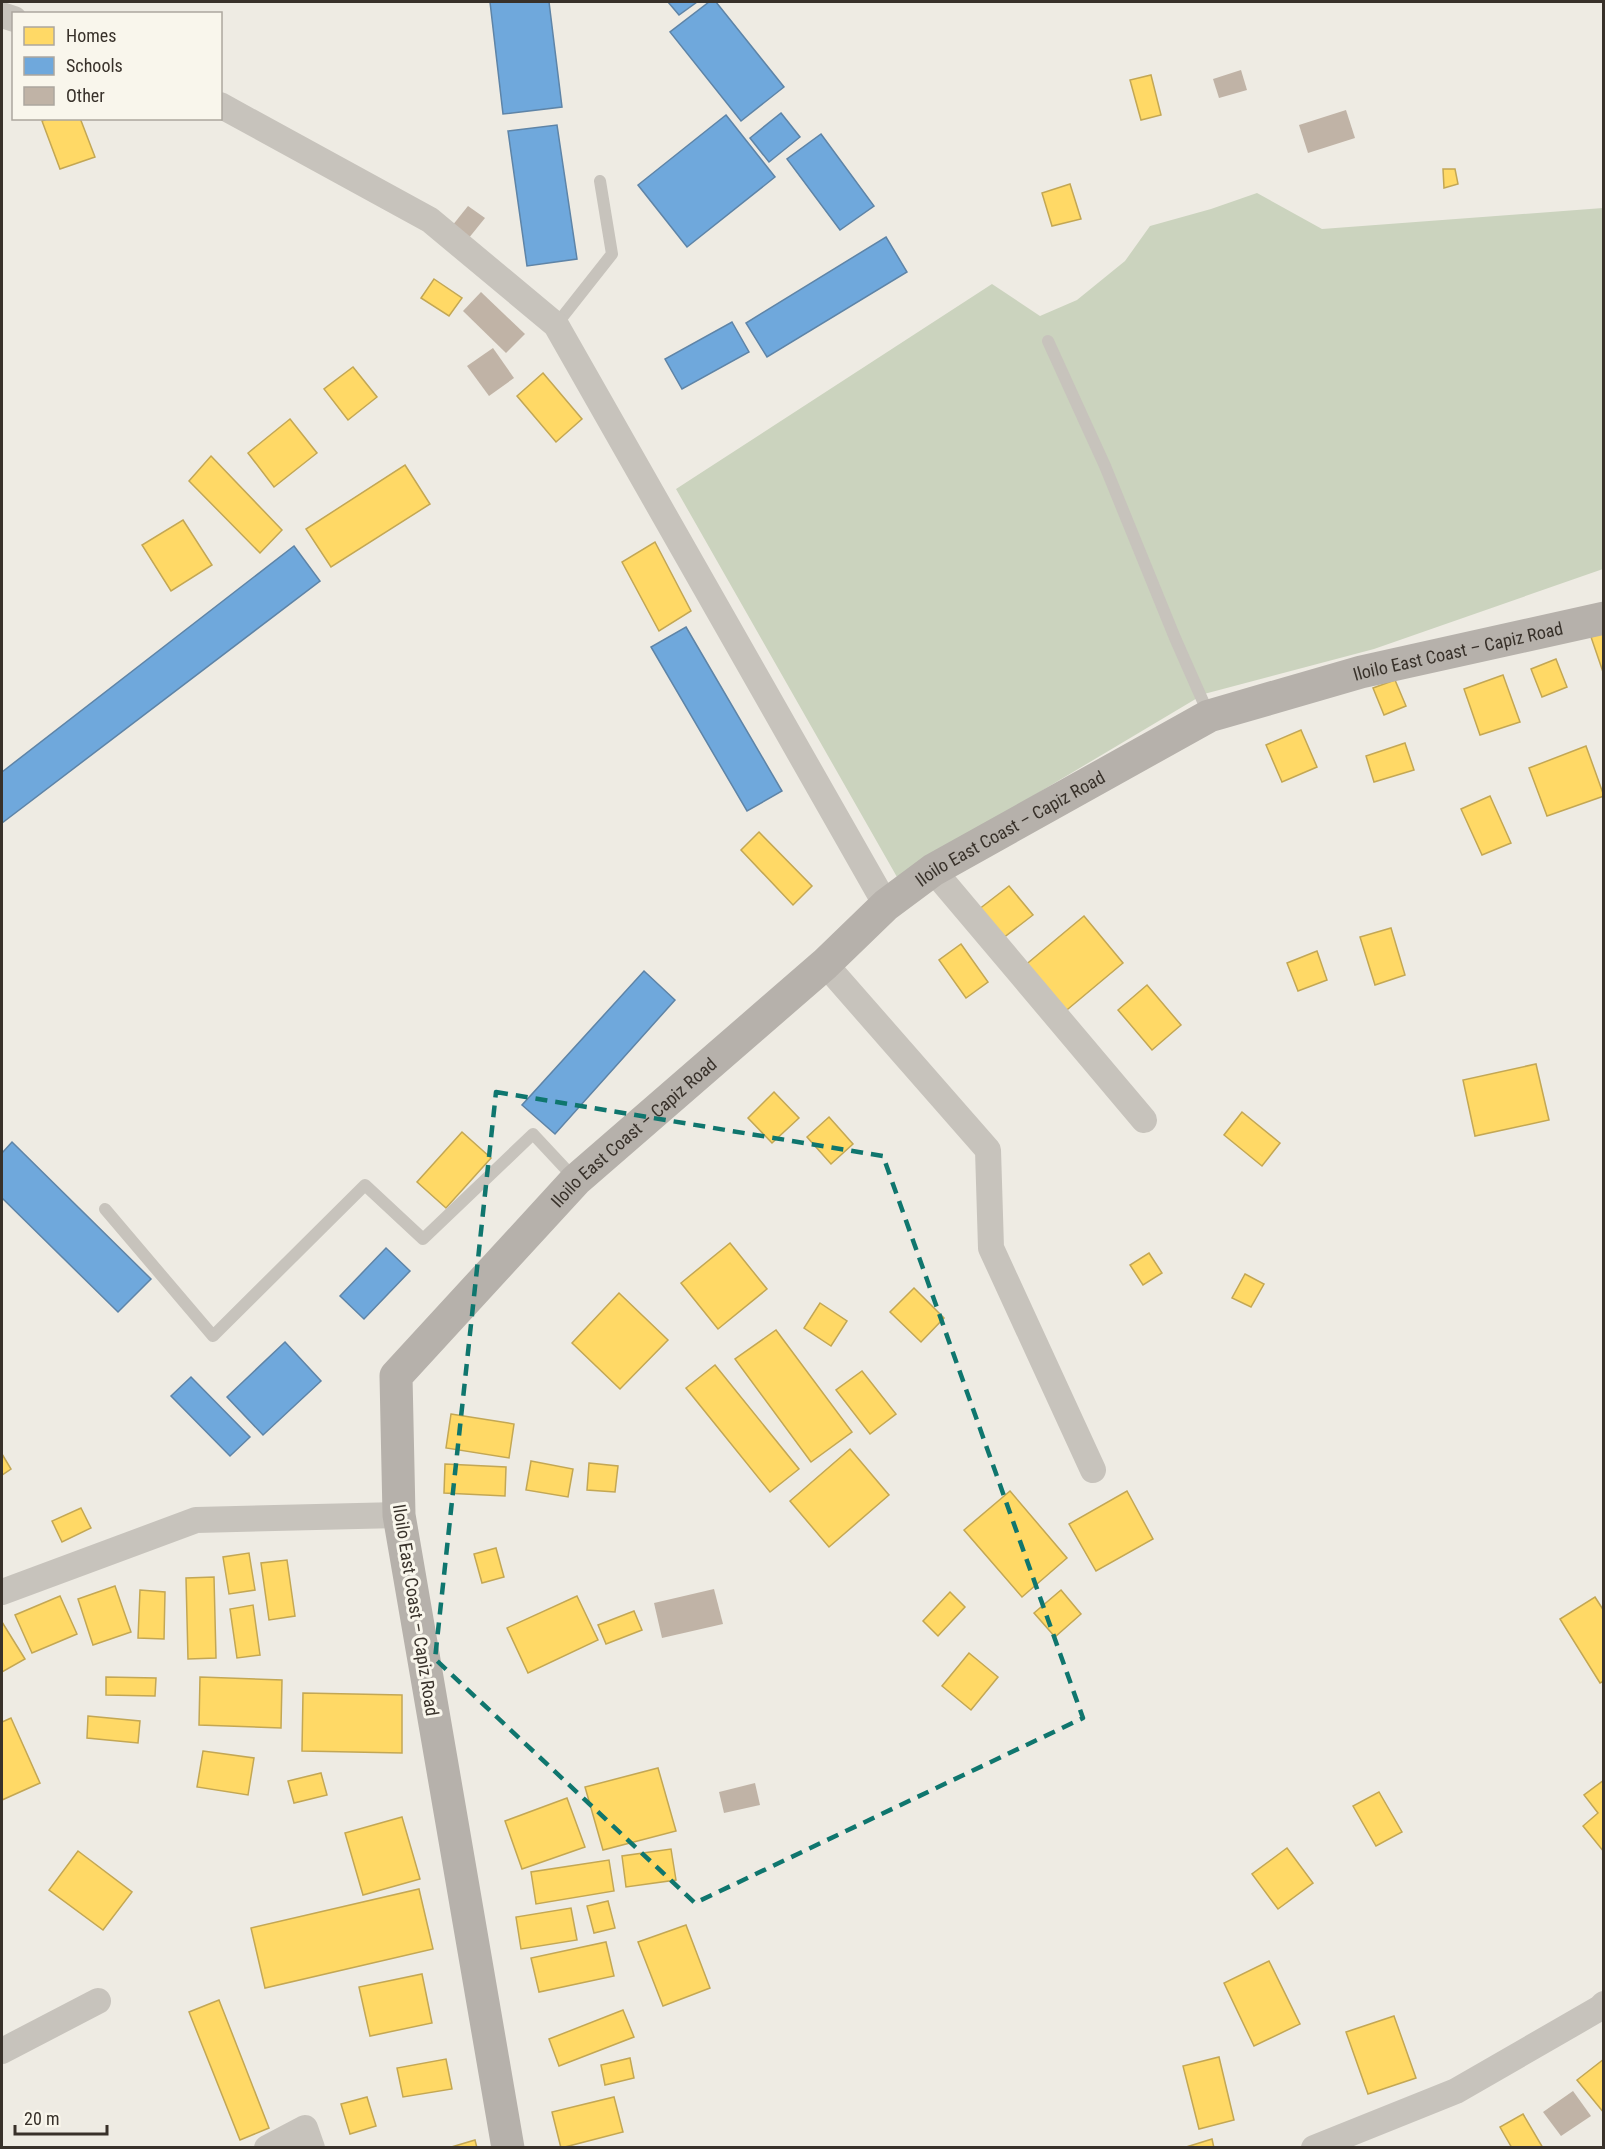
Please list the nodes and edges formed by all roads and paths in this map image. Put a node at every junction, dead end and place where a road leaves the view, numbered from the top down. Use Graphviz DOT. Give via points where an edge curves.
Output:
graph roads {
  1 [pos="222,106"];
  2 [pos="600,181"];
  3 [pos="556,324"];
  4 [pos="1048,341"];
  5 [pos="1604,618"];
  6 [pos="1209,716"];
  7 [pos="933,870"];
  8 [pos="886,905"];
  9 [pos="825,964"];
  10 [pos="1144,1120"];
  11 [pos="576,1180"];
  12 [pos="105,1209"];
  13 [pos="1093,1470"];
  14 [pos="399,1515"];
  15 [pos="2,1592"];
  16 [pos="98,2001"];
  17 [pos="1604,2004"];
  18 [pos="2,2051"];
  19 [pos="267,2148"];
  20 [pos="312,2148"];
  21 [pos="508,2148"];
  22 [pos="1314,2148"];
  1 -- 3 [label="street" via="430,220"];
  2 -- 3 [label="lane" via="612,254"];
  3 -- 8 [label="street"];
  4 -- 6 [label="lane" via="1105,466"];
  5 -- 6 [label="main road, Iloilo East Coast – Capiz Road" via="1361,672"];
  6 -- 7 [label="main road, Iloilo East Coast – Capiz Road"];
  7 -- 8 [label="main road, Iloilo East Coast – Capiz Road"];
  7 -- 10 [label="street"];
  8 -- 9 [label="main road, Iloilo East Coast – Capiz Road"];
  9 -- 11 [label="main road, Iloilo East Coast – Capiz Road"];
  9 -- 13 [label="street" via="988,1150 991,1248"];
  11 -- 12 [label="lane" via="533,1134 423,1239 365,1185 213,1336"];
  11 -- 14 [label="main road, Iloilo East Coast – Capiz Road" via="396,1376"];
  14 -- 15 [label="street" via="196,1520"];
  14 -- 21 [label="main road, Iloilo East Coast – Capiz Road"];
  16 -- 18 [label="street"];
  17 -- 22 [label="street" via="1456,2091"];
  19 -- 20 [label="street" via="305,2128"];
}
